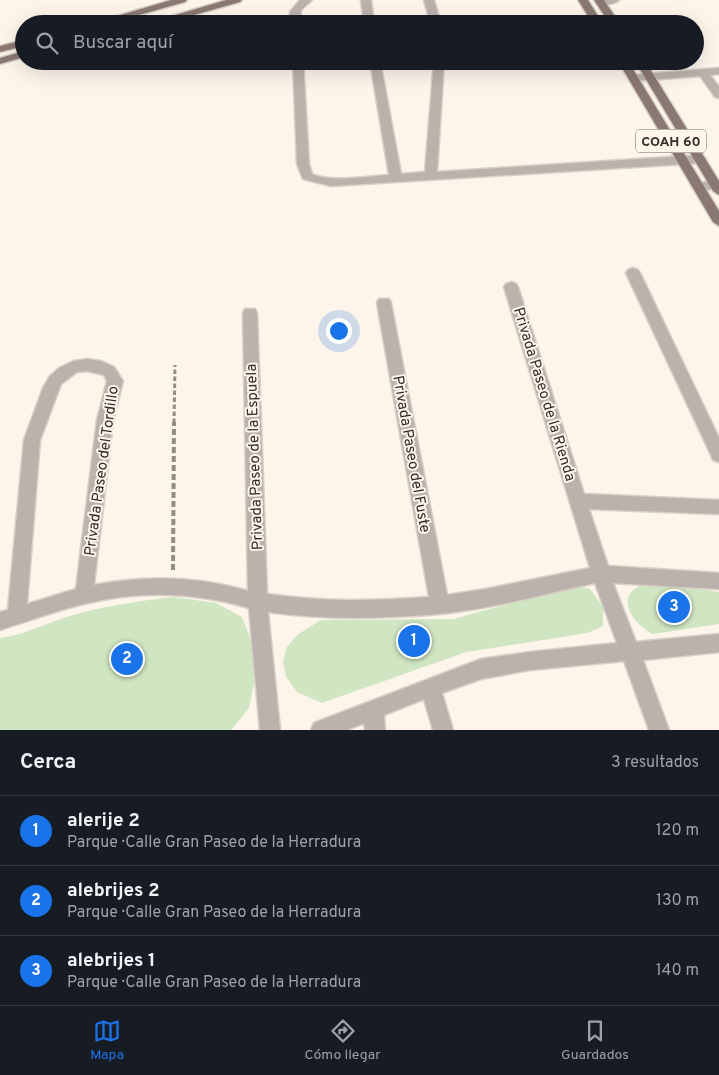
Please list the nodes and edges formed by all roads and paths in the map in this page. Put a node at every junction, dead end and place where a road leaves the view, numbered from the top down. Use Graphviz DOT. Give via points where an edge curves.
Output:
graph roads {
  1 [pos="182,0"];
  2 [pos="214,0"];
  3 [pos="237,0"];
  4 [pos="307,0"];
  5 [pos="366,0"];
  6 [pos="428,0"];
  7 [pos="583,0"];
  8 [pos="599,0"];
  9 [pos="614,0"];
  10 [pos="158,8"];
  11 [pos="129,15"];
  12 [pos="146,15"];
  13 [pos="183,15"];
  14 [pos="295,15"];
  15 [pos="368,15"];
  16 [pos="433,15"];
  17 [pos="592,15"];
  18 [pos="608,15"];
  19 [pos="15,45"];
  20 [pos="0,49"];
  21 [pos="15,57"];
  22 [pos="0,61"];
  23 [pos="298,70"];
  24 [pos="377,70"];
  25 [pos="438,70"];
  26 [pos="629,70"];
  27 [pos="646,70"];
  28 [pos="719,71"];
  29 [pos="703,72"];
  30 [pos="650,77"];
  31 [pos="634,78"];
  32 [pos="719,95"];
  33 [pos="700,159"];
  34 [pos="682,160"];
  35 [pos="431,176"];
  36 [pos="396,179"];
  37 [pos="698,187"];
  38 [pos="718,187"];
  39 [pos="719,222"];
  40 [pos="633,273"];
  41 [pos="511,287"];
  42 [pos="384,303"];
  43 [pos="250,313"];
  44 [pos="174,365"];
  45 [pos="719,455"];
  46 [pos="578,500"];
  47 [pos="719,508"];
  48 [pos="601,574"];
  49 [pos="719,581"];
  50 [pos="173,586"];
  51 [pos="84,595"];
  52 [pos="258,602"];
  53 [pos="440,605"];
  54 [pos="9,619"];
  55 [pos="719,643"];
  56 [pos="629,651"];
  57 [pos="430,687"];
  58 [pos="374,720"];
  59 [pos="270,730"];
  60 [pos="321,730"];
  61 [pos="443,730"];
  62 [pos="659,730"];
  1 -- 10 [label="main road"];
  2 -- 10 [label="main road"];
  3 -- 13 [label="main road"];
  4 -- 14 [label="street" via="295,10"];
  5 -- 15 [label="street"];
  6 -- 16 [label="street"];
  7 -- 17 [label="main road"];
  8 -- 9 [label="street"];
  8 -- 18 [label="main road"];
  10 -- 11 [label="main road"];
  10 -- 12 [label="main road"];
  19 -- 20 [label="main road"];
  21 -- 22 [label="main road"];
  23 -- 36 [label="street" via="303,164 307,176 331,182"];
  24 -- 36 [label="street"];
  25 -- 35 [label="street"];
  26 -- 31 [label="main road, COAH 60"];
  27 -- 30 [label="main road, COAH 60"];
  28 -- 29 [label="street"];
  29 -- 30 [label="street"];
  29 -- 32 [label="street"];
  30 -- 31 [label="street"];
  30 -- 33 [label="main road, COAH 60"];
  31 -- 34 [label="main road, COAH 60"];
  33 -- 34 [label="street"];
  33 -- 38 [label="main road, COAH 60"];
  34 -- 35 [label="street"];
  34 -- 37 [label="main road, COAH 60"];
  35 -- 36 [label="street"];
  37 -- 38 [label="street"];
  37 -- 39 [label="main road, COAH 60"];
  40 -- 45 [label="street"];
  41 -- 46 [label="street, Privada Paseo de la Rienda"];
  42 -- 53 [label="street, Privada Paseo del Fuste"];
  43 -- 52 [label="street, Privada Paseo de la Espuela"];
  44 -- 50 [label="path"];
  46 -- 47 [label="street"];
  46 -- 48 [label="street, Privada Paseo de la Rienda"];
  48 -- 49 [label="street"];
  48 -- 53 [label="street"];
  48 -- 56 [label="street, Privada Paseo de la Rienda"];
  50 -- 51 [label="street" via="127,587"];
  50 -- 52 [label="street" via="220,591"];
  51 -- 54 [label="street"];
  51 -- 54 [label="street, Privada Paseo del Tordillo" via="105,420 115,381 110,371 88,365 69,370 55,380 32,440"];
  52 -- 53 [label="street" via="312,609 367,610"];
  52 -- 59 [label="street, Privada Paseo de la Espuela"];
  55 -- 56 [label="street"];
  56 -- 57 [label="street" via="530,660 481,669"];
  56 -- 62 [label="street, Privada Paseo de la Rienda"];
  57 -- 58 [label="street"];
  57 -- 61 [label="street"];
  58 -- 60 [label="street"];
}
